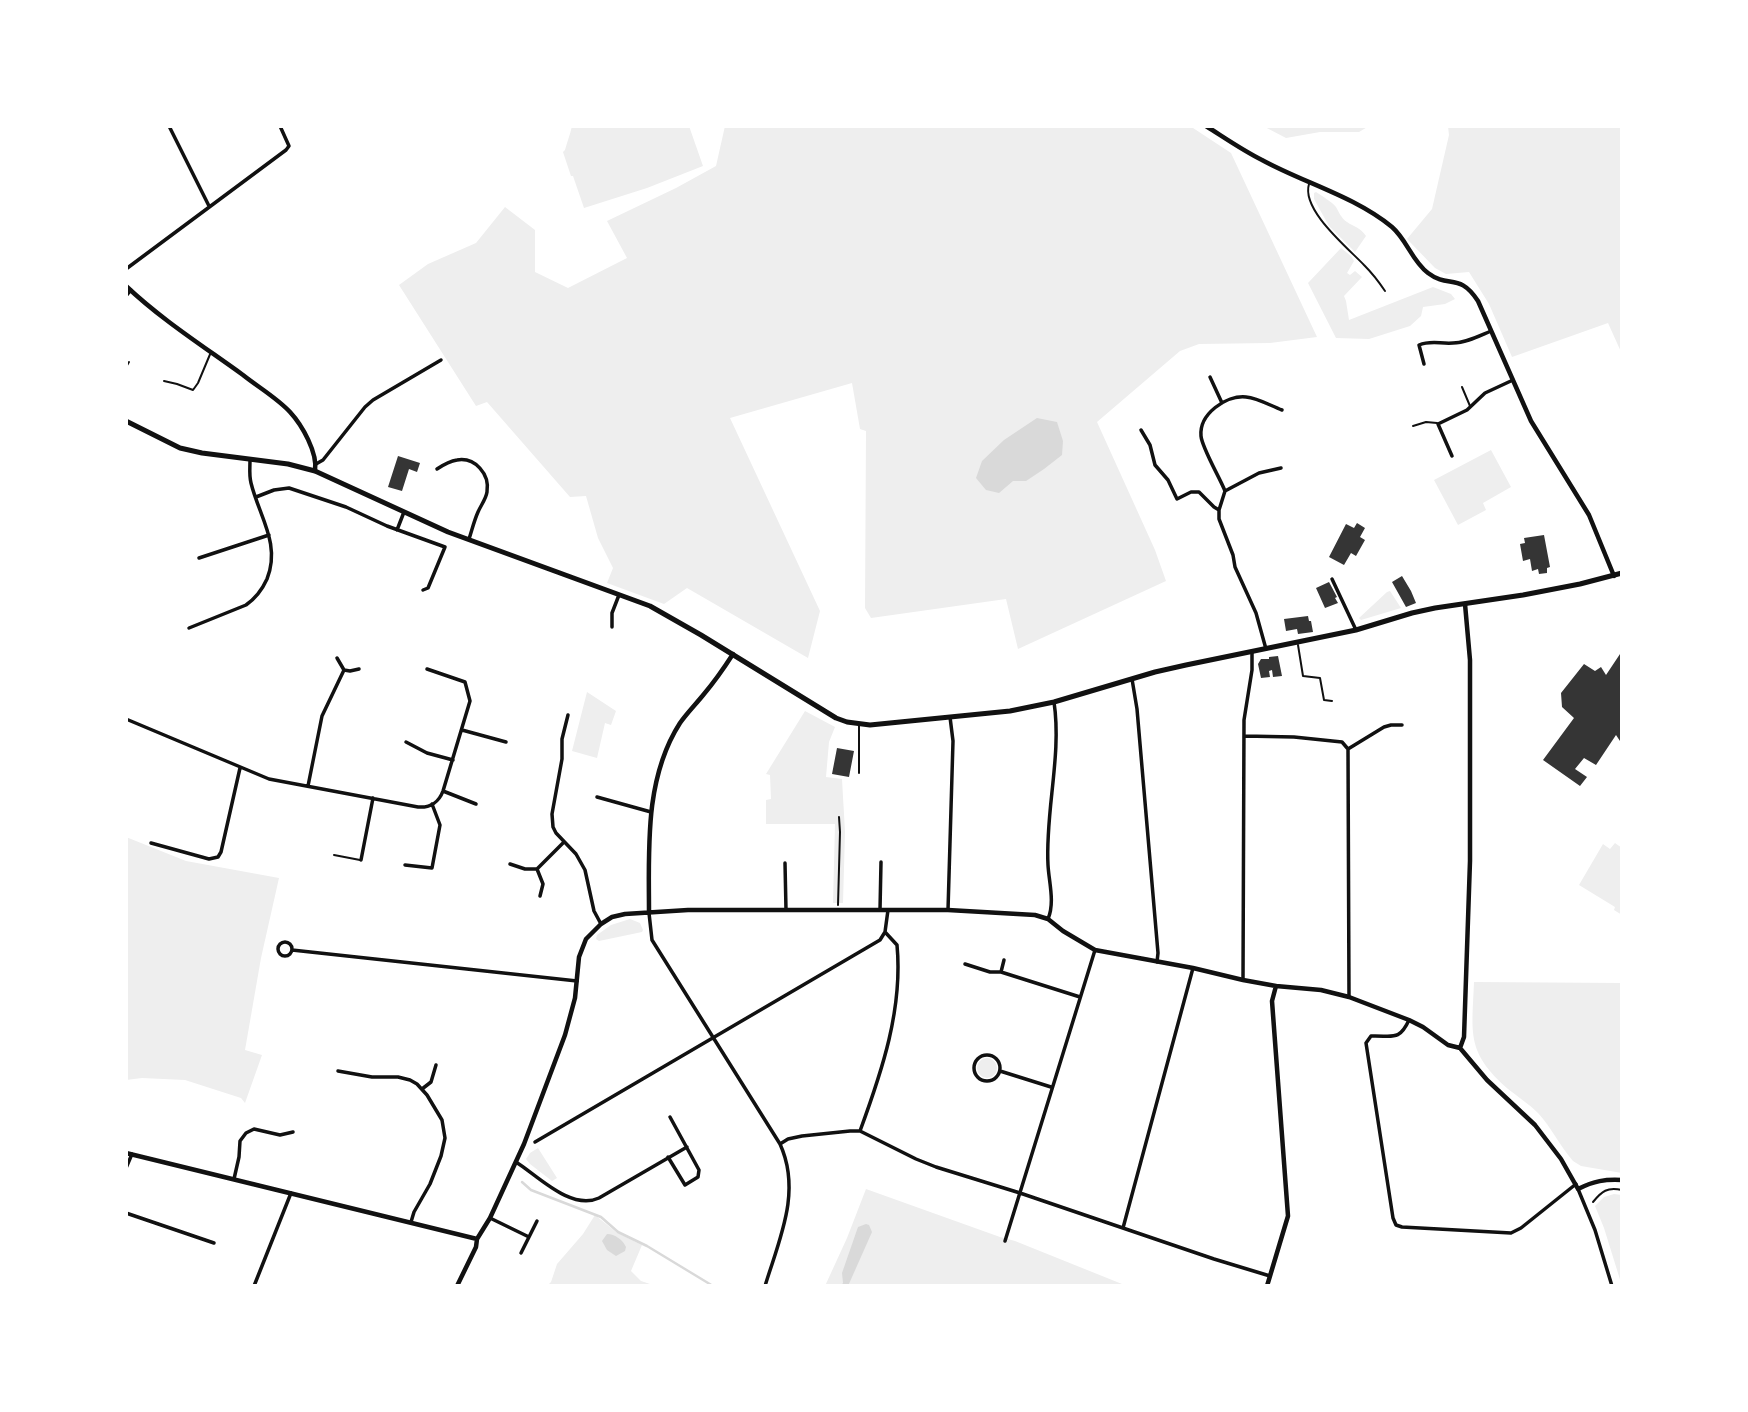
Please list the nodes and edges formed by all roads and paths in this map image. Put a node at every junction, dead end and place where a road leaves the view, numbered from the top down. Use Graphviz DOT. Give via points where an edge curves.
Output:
graph roads {
  1 [pos="169,126"];
  2 [pos="280,126"];
  3 [pos="1206,126"];
  4 [pos="1310,183"];
  5 [pos="209,206"];
  6 [pos="126,269"];
  7 [pos="126,285"];
  8 [pos="131,290"];
  9 [pos="1385,291"];
  10 [pos="126,296"];
  11 [pos="1492,331"];
  12 [pos="211,352"];
  13 [pos="441,360"];
  14 [pos="129,362"];
  15 [pos="1424,364"];
  16 [pos="126,367"];
  17 [pos="1210,377"];
  18 [pos="1513,380"];
  19 [pos="164,381"];
  20 [pos="1462,387"];
  21 [pos="1223,404"];
  22 [pos="1471,407"];
  23 [pos="1282,410"];
  24 [pos="126,421"];
  25 [pos="1438,424"];
  26 [pos="1413,426"];
  27 [pos="1142,430"];
  28 [pos="1452,456"];
  29 [pos="250,460"];
  30 [pos="315,468"];
  31 [pos="1280,468"];
  32 [pos="437,469"];
  33 [pos="1225,491"];
  34 [pos="256,496"];
  35 [pos="1219,510"];
  36 [pos="404,512"];
  37 [pos="397,530"];
  38 [pos="269,535"];
  39 [pos="469,539"];
  40 [pos="199,558"];
  41 [pos="1622,573"];
  42 [pos="1614,576"];
  43 [pos="1332,579"];
  44 [pos="423,590"];
  45 [pos="619,594"];
  46 [pos="1465,604"];
  47 [pos="612,627"];
  48 [pos="189,628"];
  49 [pos="1356,630"];
  50 [pos="1297,642"];
  51 [pos="1266,649"];
  52 [pos="1252,652"];
  53 [pos="733,654"];
  54 [pos="337,658"];
  55 [pos="359,668"];
  56 [pos="427,669"];
  57 [pos="344,670"];
  58 [pos="1132,679"];
  59 [pos="1332,701"];
  60 [pos="1054,702"];
  61 [pos="568,715"];
  62 [pos="950,717"];
  63 [pos="126,719"];
  64 [pos="859,724"];
  65 [pos="1402,725"];
  66 [pos="462,730"];
  67 [pos="1244,736"];
  68 [pos="406,742"];
  69 [pos="506,742"];
  70 [pos="1349,748"];
  71 [pos="453,760"];
  72 [pos="240,768"];
  73 [pos="859,773"];
  74 [pos="307,786"];
  75 [pos="443,791"];
  76 [pos="597,797"];
  77 [pos="373,798"];
  78 [pos="432,804"];
  79 [pos="476,804"];
  80 [pos="651,812"];
  81 [pos="839,817"];
  82 [pos="564,842"];
  83 [pos="151,843"];
  84 [pos="334,855"];
  85 [pos="361,860"];
  86 [pos="881,862"];
  87 [pos="785,863"];
  88 [pos="510,864"];
  89 [pos="405,865"];
  90 [pos="537,869"];
  91 [pos="540,897"];
  92 [pos="786,910"];
  93 [pos="838,910"];
  94 [pos="880,910"];
  95 [pos="888,910"];
  96 [pos="948,910"];
  97 [pos="649,913"];
  98 [pos="1048,919"];
  99 [pos="601,924"];
  100 [pos="885,932"];
  101 [pos="292,950"];
  102 [pos="1095,950"];
  103 [pos="1004,960"];
  104 [pos="1157,962"];
  105 [pos="965,964"];
  106 [pos="1193,968"];
  107 [pos="1000,972"];
  108 [pos="1243,980"];
  109 [pos="577,981"];
  110 [pos="1276,986"];
  111 [pos="1080,997"];
  112 [pos="1349,997"];
  113 [pos="1409,1020"];
  114 [pos="712,1038"];
  115 [pos="1460,1048"];
  116 [pos="436,1065"];
  117 [pos="999,1071"];
  118 [pos="338,1072"];
  119 [pos="1051,1087"];
  120 [pos="422,1089"];
  121 [pos="670,1117"];
  122 [pos="860,1131"];
  123 [pos="293,1132"];
  124 [pos="535,1142"];
  125 [pos="780,1144"];
  126 [pos="687,1147"];
  127 [pos="129,1154"];
  128 [pos="668,1157"];
  129 [pos="516,1162"];
  130 [pos="126,1168"];
  131 [pos="234,1179"];
  132 [pos="1622,1180"];
  133 [pos="1577,1186"];
  134 [pos="1622,1190"];
  135 [pos="291,1193"];
  136 [pos="1020,1193"];
  137 [pos="1593,1202"];
  138 [pos="126,1213"];
  139 [pos="490,1218"];
  140 [pos="537,1221"];
  141 [pos="411,1222"];
  142 [pos="1123,1228"];
  143 [pos="529,1237"];
  144 [pos="477,1239"];
  145 [pos="1005,1241"];
  146 [pos="214,1243"];
  147 [pos="521,1253"];
  148 [pos="1270,1276"];
  149 [pos="254,1286"];
  150 [pos="457,1286"];
  151 [pos="765,1286"];
  152 [pos="1268,1286"];
  153 [pos="1612,1286"];
  1 -- 5 [label="street"];
  2 -- 5 [label="street" via="289,146"];
  3 -- 4 [label="street" via="1262,161"];
  4 -- 9 [label="lane" via="1308,197 1325,225"];
  4 -- 11 [label="street" via="1393,228 1432,276 1468,288"];
  5 -- 6 [label="street"];
  7 -- 8 [label="street"];
  8 -- 10 [label="street"];
  8 -- 12 [label="street"];
  11 -- 15 [label="street" via="1460,342 1419,345"];
  11 -- 18 [label="street"];
  12 -- 19 [label="lane" via="193,390"];
  12 -- 30 [label="street" via="292,415 304,431"];
  13 -- 30 [label="street" via="373,400"];
  14 -- 16 [label="lane"];
  17 -- 21 [label="street"];
  18 -- 22 [label="street" via="1485,393"];
  18 -- 42 [label="street" via="1531,421 1589,515"];
  20 -- 22 [label="lane"];
  21 -- 23 [label="street" via="1248,397"];
  21 -- 33 [label="street" via="1205,418 1201,433"];
  22 -- 25 [label="street"];
  24 -- 29 [label="main road" via="180,448"];
  25 -- 26 [label="lane"];
  25 -- 28 [label="street"];
  27 -- 35 [label="street" via="1155,465 1177,499 1199,492"];
  29 -- 30 [label="main road"];
  29 -- 34 [label="street"];
  30 -- 36 [label="main road"];
  31 -- 33 [label="street"];
  32 -- 39 [label="street" via="464,459 485,475 487,496"];
  33 -- 35 [label="street"];
  34 -- 37 [label="street" via="289,488 346,506"];
  34 -- 38 [label="street"];
  35 -- 51 [label="street"];
  36 -- 37 [label="street"];
  36 -- 39 [label="main road"];
  37 -- 44 [label="street" via="445,547 428,588"];
  38 -- 40 [label="street"];
  38 -- 48 [label="street" via="270,568 257,596"];
  39 -- 45 [label="main road"];
  41 -- 42 [label="main road"];
  42 -- 46 [label="main road"];
  43 -- 49 [label="street"];
  45 -- 47 [label="street"];
  45 -- 53 [label="main road" via="650,606"];
  46 -- 49 [label="main road" via="1412,613"];
  46 -- 115 [label="street" via="1470,660 1470,861"];
  49 -- 50 [label="main road"];
  50 -- 51 [label="main road"];
  50 -- 59 [label="lane" via="1303,676 1320,678 1324,700"];
  51 -- 52 [label="main road"];
  52 -- 58 [label="main road"];
  52 -- 67 [label="street"];
  53 -- 64 [label="main road" via="836,718"];
  53 -- 80 [label="street" via="673,736"];
  54 -- 57 [label="street"];
  55 -- 57 [label="street"];
  56 -- 66 [label="street" via="466,682 470,701"];
  57 -- 74 [label="street" via="322,716"];
  58 -- 60 [label="main road"];
  58 -- 104 [label="street"];
  60 -- 62 [label="main road"];
  60 -- 98 [label="street" via="1048,838 1052,904"];
  61 -- 82 [label="street" via="552,814 553,827"];
  62 -- 64 [label="main road"];
  62 -- 96 [label="street"];
  63 -- 72 [label="street"];
  64 -- 73 [label="lane"];
  65 -- 70 [label="street" via="1384,727"];
  66 -- 69 [label="street"];
  66 -- 71 [label="street"];
  67 -- 70 [label="street" via="1342,742"];
  67 -- 108 [label="street"];
  68 -- 71 [label="street"];
  70 -- 112 [label="street"];
  71 -- 75 [label="street"];
  72 -- 74 [label="street"];
  72 -- 83 [label="street" via="218,857 209,859"];
  74 -- 77 [label="street"];
  75 -- 78 [label="street"];
  75 -- 79 [label="street"];
  76 -- 80 [label="street"];
  77 -- 78 [label="street" via="418,807"];
  77 -- 85 [label="street"];
  78 -- 89 [label="street" via="440,825 432,868"];
  80 -- 97 [label="street"];
  81 -- 93 [label="path"];
  82 -- 90 [label="street"];
  82 -- 99 [label="street" via="585,870"];
  84 -- 85 [label="lane"];
  86 -- 94 [label="street"];
  87 -- 92 [label="street"];
  88 -- 90 [label="street"];
  90 -- 91 [label="street" via="543,884"];
  92 -- 93 [label="street"];
  92 -- 97 [label="street"];
  93 -- 94 [label="street"];
  94 -- 95 [label="street"];
  95 -- 96 [label="street"];
  95 -- 100 [label="street"];
  96 -- 98 [label="street"];
  97 -- 99 [label="street" via="625,914"];
  97 -- 114 [label="street" via="652,940"];
  98 -- 102 [label="street"];
  99 -- 109 [label="street" via="586,939"];
  100 -- 114 [label="street" via="880,940"];
  100 -- 122 [label="street" via="898,949 893,1019 884,1062"];
  101 -- 109 [label="street"];
  102 -- 104 [label="street"];
  102 -- 111 [label="street"];
  103 -- 107 [label="street"];
  104 -- 106 [label="street"];
  105 -- 107 [label="street"];
  106 -- 108 [label="street"];
  106 -- 142 [label="street"];
  107 -- 111 [label="street"];
  108 -- 110 [label="street"];
  109 -- 129 [label="street" via="565,1035"];
  110 -- 112 [label="street"];
  110 -- 148 [label="street" via="1272,1001 1288,1216"];
  111 -- 119 [label="street"];
  112 -- 113 [label="street"];
  113 -- 115 [label="street"];
  113 -- 133 [label="street" via="1398,1036 1371,1036 1366,1043 1396,1224 1511,1233"];
  114 -- 124 [label="street"];
  114 -- 125 [label="street"];
  115 -- 133 [label="street" via="1535,1125"];
  116 -- 120 [label="street" via="431,1082"];
  117 -- 117 [label="street" via="986,1081 979,1078 974,1066 978,1059 990,1055 999,1063"];
  117 -- 119 [label="street"];
  118 -- 120 [label="street" via="405,1078"];
  119 -- 136 [label="street"];
  120 -- 141 [label="street" via="442,1120 445,1138"];
  121 -- 126 [label="street"];
  122 -- 125 [label="street" via="802,1136"];
  122 -- 136 [label="street" via="936,1167"];
  123 -- 131 [label="street" via="280,1135 254,1129 246,1133 240,1141"];
  125 -- 151 [label="street" via="790,1191"];
  126 -- 128 [label="street"];
  126 -- 128 [label="street" via="699,1170 698,1177 685,1185"];
  127 -- 130 [label="street"];
  127 -- 131 [label="street"];
  128 -- 129 [label="street" via="588,1202 566,1196"];
  129 -- 139 [label="street"];
  131 -- 135 [label="street"];
  132 -- 133 [label="street" via="1603,1179"];
  133 -- 153 [label="street"];
  134 -- 137 [label="path" via="1612,1188"];
  135 -- 141 [label="street"];
  135 -- 149 [label="street"];
  136 -- 142 [label="street"];
  136 -- 145 [label="street"];
  138 -- 146 [label="street"];
  139 -- 143 [label="street"];
  139 -- 144 [label="street"];
  140 -- 143 [label="street"];
  141 -- 144 [label="street"];
  142 -- 148 [label="street"];
  143 -- 147 [label="street"];
  144 -- 150 [label="street"];
  148 -- 152 [label="street"];
}
